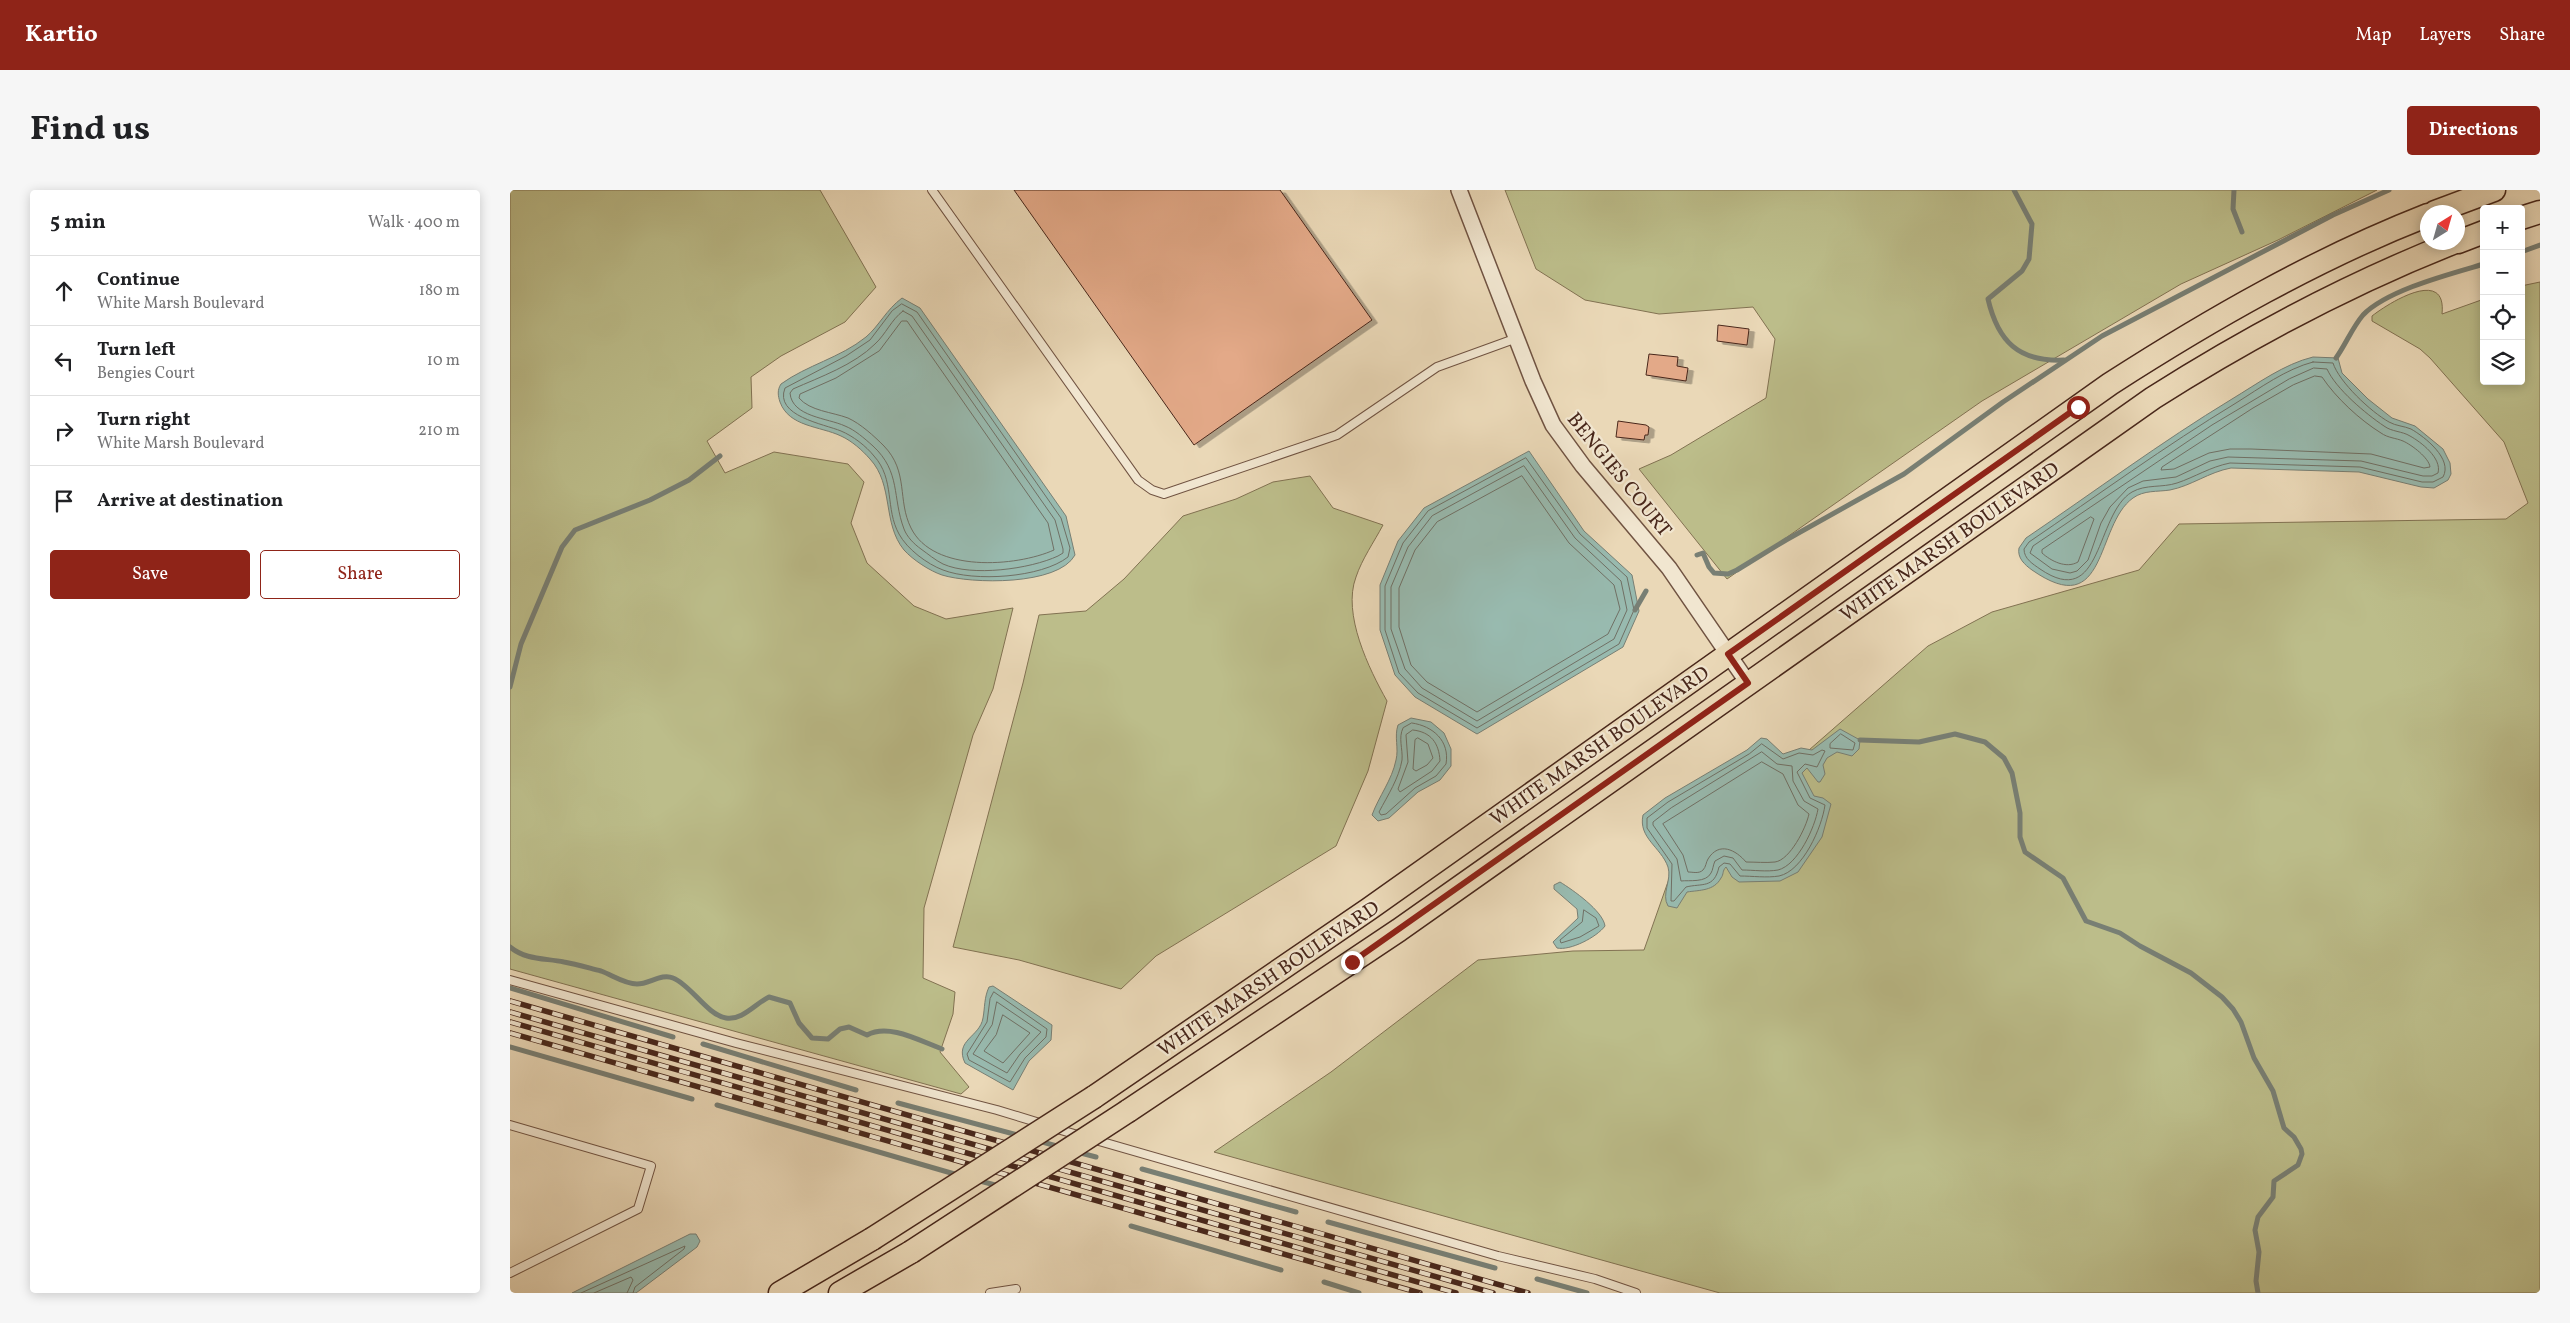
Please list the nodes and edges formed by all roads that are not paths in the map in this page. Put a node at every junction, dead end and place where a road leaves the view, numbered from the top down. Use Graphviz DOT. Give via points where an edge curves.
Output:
graph roads {
  1 [pos="932,190"];
  2 [pos="1459,190"];
  3 [pos="2494,190"];
  4 [pos="2454,205"];
  5 [pos="2540,212"];
  6 [pos="2525,217"];
  7 [pos="2420,220"];
  8 [pos="2480,233"];
  9 [pos="2465,239"];
  10 [pos="2437,250"];
  11 [pos="1516,338"];
  12 [pos="1728,654"];
  13 [pos="1748,683"];
  14 [pos="510,980"];
  15 [pos="510,1125"];
  16 [pos="510,1273"];
  17 [pos="1016,1289"];
  18 [pos="780,1293"];
  19 [pos="840,1293"];
  20 [pos="990,1293"];
  21 [pos="1636,1293"];
  1 -- 11 [label="lane" via="1138,480 1164,494 1337,435 1437,367"];
  2 -- 11 [label="street, BENGIES COURT"];
  3 -- 4 [label="main road"];
  5 -- 6 [label="main road"];
  7 -- 12 [label="main road, WHITE MARSH BOULEVARD" via="2310,269 2144,362"];
  8 -- 9 [label="main road, WHITE MARSH BOULEVARD"];
  10 -- 13 [label="main road, WHITE MARSH BOULEVARD" via="2357,284 2201,368 2106,430"];
  11 -- 12 [label="street, BENGIES COURT" via="1543,404 1566,444 1669,568"];
  12 -- 13 [label="street, BENGIES COURT"];
  12 -- 18 [label="main road, WHITE MARSH BOULEVARD, bridge" via="1370,909 1094,1097 872,1239"];
  13 -- 19 [label="main road, WHITE MARSH BOULEVARD, bridge" via="1399,930 911,1252"];
  14 -- 21 [label="lane" via="736,1043 997,1110 1170,1163 1498,1256 1596,1279"];
  15 -- 16 [label="lane" via="651,1166 638,1209"];
  17 -- 20 [label="lane"];
}
